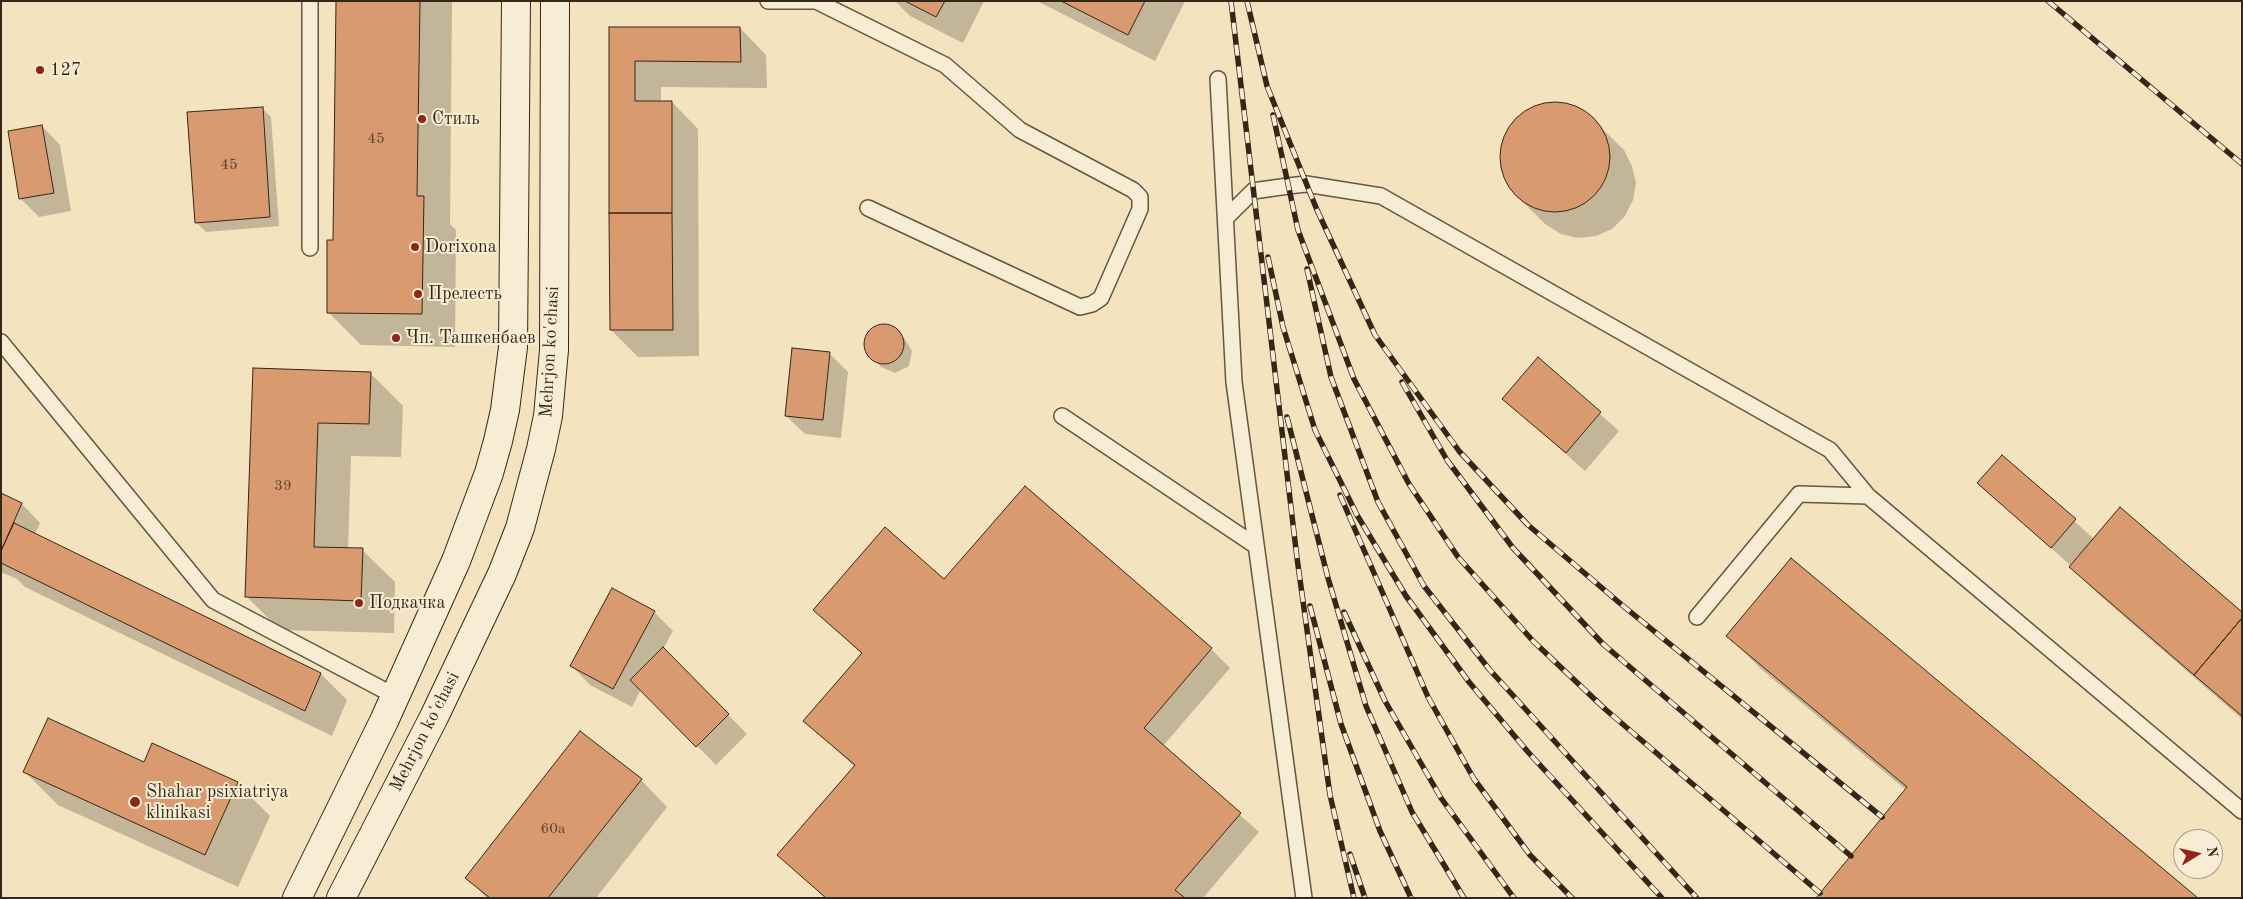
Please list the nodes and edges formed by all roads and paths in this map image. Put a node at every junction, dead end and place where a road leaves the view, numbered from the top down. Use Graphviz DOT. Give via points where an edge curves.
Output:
graph roads {
  1 [pos="310,1"];
  2 [pos="516,1"];
  3 [pos="555,1"];
  4 [pos="768,1"];
  5 [pos="818,2"];
  6 [pos="1218,79"];
  7 [pos="868,208"];
  8 [pos="1226,218"];
  9 [pos="310,248"];
  10 [pos="1,342"];
  11 [pos="1062,416"];
  12 [pos="1868,496"];
  13 [pos="1256,546"];
  14 [pos="1697,617"];
  15 [pos="395,696"];
  16 [pos="434,717"];
  17 [pos="2242,811"];
  18 [pos="297,898"];
  19 [pos="341,898"];
  20 [pos="1304,898"];
  1 -- 9 [label="lane"];
  2 -- 15 [label="main road" via="513,347 505,410 474,517"];
  3 -- 16 [label="main road, Mehrjon ko'chasi" via="554,350 548,416 520,528 502,574"];
  4 -- 5 [label="lane"];
  5 -- 7 [label="lane" via="945,66 1020,130 1133,190 1140,197 1140,209 1101,298 1080,307"];
  6 -- 8 [label="lane"];
  8 -- 12 [label="lane" via="1253,191 1306,184 1381,196 1830,450"];
  8 -- 13 [label="lane" via="1234,382"];
  10 -- 15 [label="lane" via="213,600"];
  11 -- 13 [label="lane"];
  12 -- 14 [label="lane" via="1799,494"];
  12 -- 17 [label="lane"];
  13 -- 20 [label="lane"];
  15 -- 16 [label="main road"];
  15 -- 18 [label="main road"];
  16 -- 19 [label="main road, Mehrjon ko'chasi"];
}
